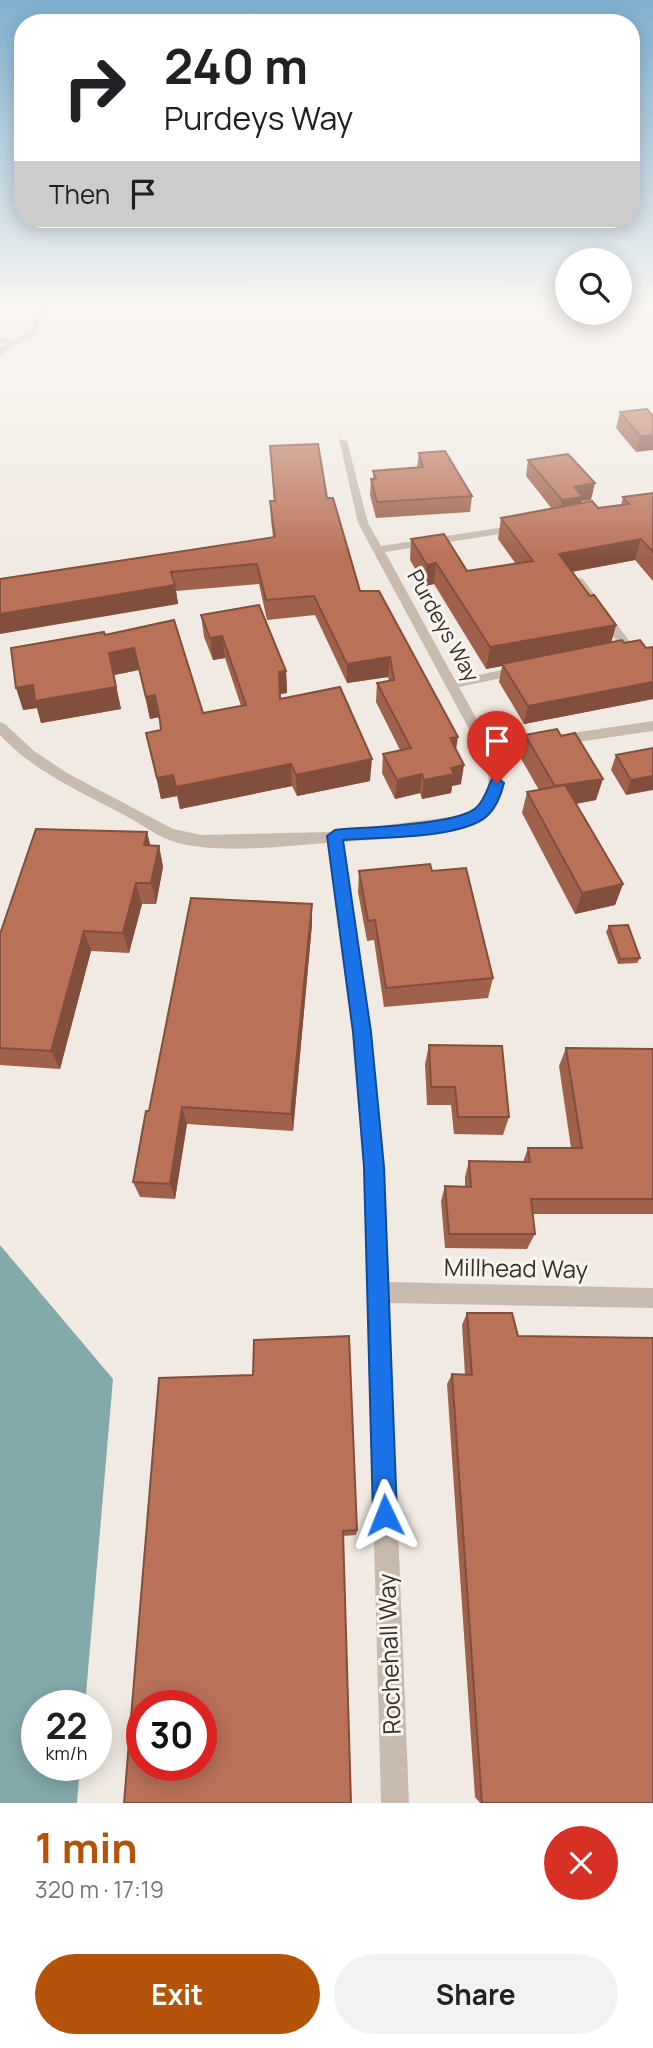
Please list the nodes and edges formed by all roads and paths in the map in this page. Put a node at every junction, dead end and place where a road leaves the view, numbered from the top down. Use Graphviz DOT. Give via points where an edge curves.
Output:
graph roads {
  1 [pos="342,441"];
  2 [pos="534,525"];
  3 [pos="377,550"];
  4 [pos="579,581"];
  5 [pos="602,654"];
  6 [pos="534,668"];
  7 [pos="451,684"];
  8 [pos="653,726"];
  9 [pos="0,727"];
  10 [pos="488,750"];
  11 [pos="335,836"];
  12 [pos="377,1292"];
  13 [pos="653,1298"];
  14 [pos="395,1803"];
  1 -- 3 [label="street, Purdeys Way" via="363,523"];
  2 -- 3 [label="street"];
  3 -- 7 [label="street, Purdeys Way"];
  4 -- 5 [label="street" via="629,649"];
  6 -- 7 [label="street"];
  7 -- 10 [label="street, Purdeys Way"];
  8 -- 10 [label="street"];
  9 -- 11 [label="street, Purdeys Way" via="22,751 180,838 217,843"];
  10 -- 11 [label="street, Purdeys Way" via="496,766 497,783 493,798 481,813 455,824"];
  11 -- 12 [label="street, Rochehall Way" via="362,1032 375,1178"];
  12 -- 13 [label="street, Millhead Way"];
  12 -- 14 [label="street, Rochehall Way"];
}
